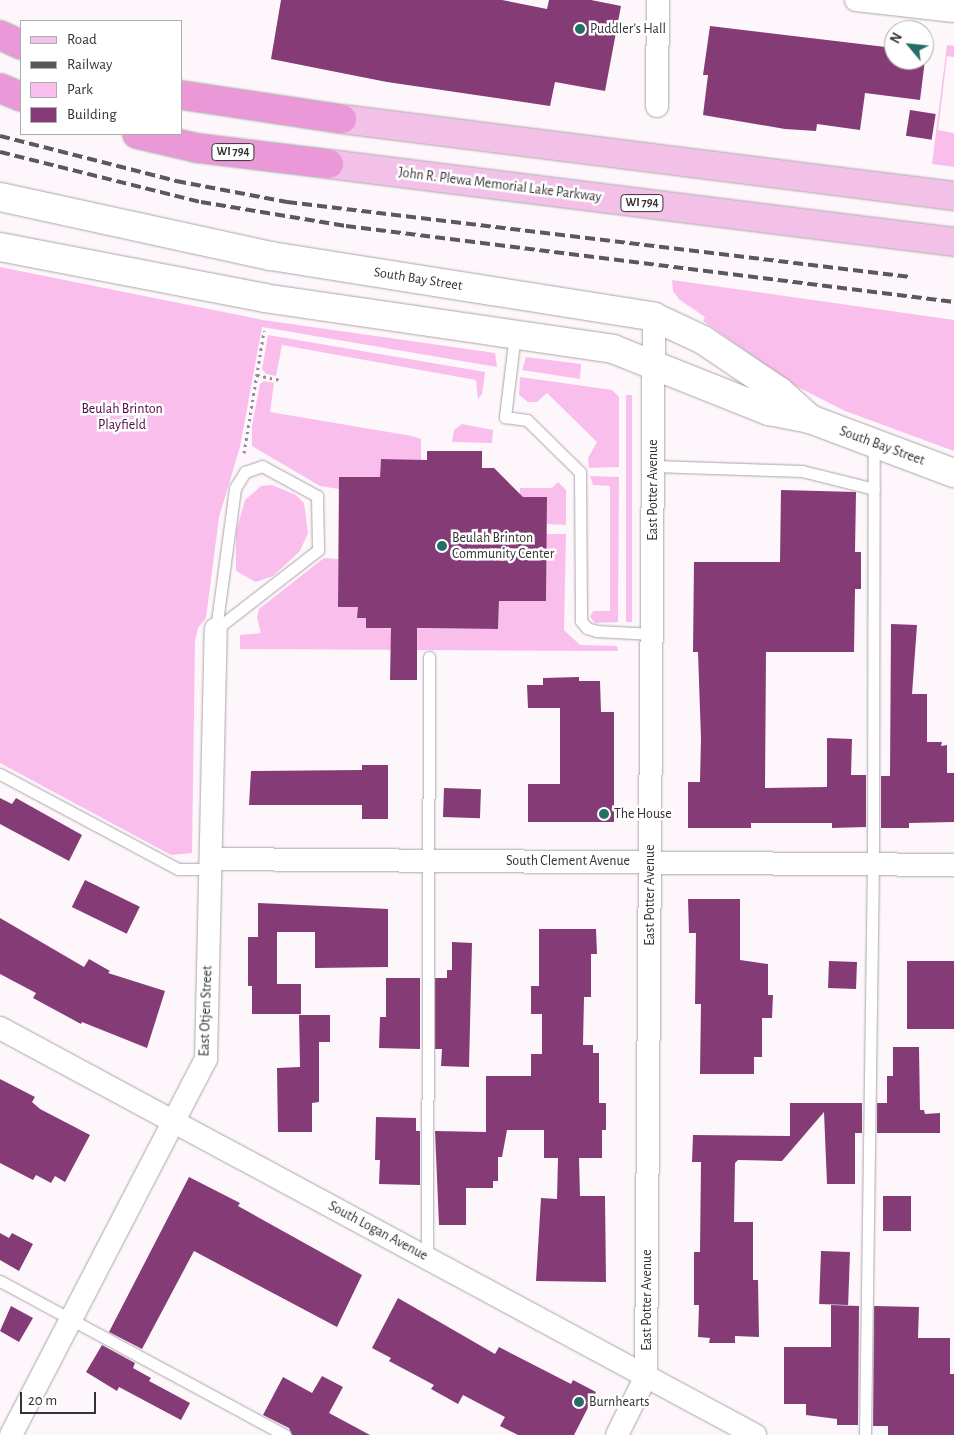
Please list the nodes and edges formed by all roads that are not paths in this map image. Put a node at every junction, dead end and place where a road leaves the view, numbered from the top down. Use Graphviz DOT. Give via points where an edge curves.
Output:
graph roads {
  1 [pos="658,0"];
  2 [pos="856,0"];
  3 [pos="954,12"];
  4 [pos="0,35"];
  5 [pos="20,45"];
  6 [pos="0,88"];
  7 [pos="182,95"];
  8 [pos="20,97"];
  9 [pos="657,106"];
  10 [pos="342,118"];
  11 [pos="141,135"];
  12 [pos="330,164"];
  13 [pos="954,196"];
  14 [pos="0,197"];
  15 [pos="954,242"];
  16 [pos="0,247"];
  17 [pos="271,256"];
  18 [pos="264,298"];
  19 [pos="654,317"];
  20 [pos="515,333"];
  21 [pos="654,364"];
  22 [pos="810,419"];
  23 [pos="874,444"];
  24 [pos="653,466"];
  25 [pos="954,473"];
  26 [pos="874,489"];
  27 [pos="216,629"];
  28 [pos="652,634"];
  29 [pos="429,657"];
  30 [pos="0,774"];
  31 [pos="650,861"];
  32 [pos="428,862"];
  33 [pos="211,864"];
  34 [pos="873,864"];
  35 [pos="954,865"];
  36 [pos="0,1028"];
  37 [pos="174,1122"];
  38 [pos="427,1257"];
  39 [pos="0,1281"];
  40 [pos="71,1320"];
  41 [pos="646,1376"];
  42 [pos="11,1435"];
  43 [pos="285,1435"];
  44 [pos="616,1435"];
  45 [pos="755,1435"];
  46 [pos="865,1435"];
  1 -- 9 [label="street"];
  2 -- 3 [label="street"];
  4 -- 5 [label="highway"];
  6 -- 8 [label="highway"];
  7 -- 10 [label="highway"];
  10 -- 13 [label="main road"];
  11 -- 12 [label="highway, John R. Plewa Memorial Lake Parkway / WI 794" via="197,148"];
  12 -- 15 [label="main road, John R. Plewa Memorial Lake Parkway / WI 794"];
  14 -- 17 [label="main road, South Bay Street"];
  16 -- 18 [label="main road, South Bay Street"];
  17 -- 18 [label="main road"];
  17 -- 19 [label="main road, South Bay Street"];
  18 -- 20 [label="main road, South Bay Street"];
  19 -- 21 [label="street, East Potter Avenue"];
  19 -- 22 [label="main road, South Bay Street" via="703,340 779,391"];
  20 -- 21 [label="main road, South Bay Street" via="613,349"];
  20 -- 28 [label="lane" via="505,417 527,420 580,472 581,621 587,628 597,631"];
  21 -- 22 [label="main road, South Bay Street" via="769,412"];
  21 -- 24 [label="street, East Potter Avenue"];
  22 -- 23 [label="main road, South Bay Street"];
  23 -- 25 [label="main road, South Bay Street"];
  23 -- 26 [label="lane"];
  24 -- 26 [label="lane" via="802,471"];
  24 -- 28 [label="street, East Potter Avenue"];
  26 -- 34 [label="lane"];
  27 -- 27 [label="lane" via="318,550 317,496 262,466 245,472 235,488"];
  27 -- 33 [label="street, East Otjen Street"];
  28 -- 31 [label="street, East Potter Avenue"];
  29 -- 32 [label="lane"];
  30 -- 33 [label="lane" via="178,870"];
  31 -- 32 [label="street, South Clement Avenue"];
  31 -- 34 [label="street, South Clement Avenue"];
  31 -- 41 [label="street, East Potter Avenue"];
  32 -- 33 [label="street, South Clement Avenue"];
  32 -- 38 [label="lane"];
  33 -- 37 [label="street, East Otjen Street" via="206,1059"];
  34 -- 35 [label="street, South Clement Avenue"];
  34 -- 46 [label="lane"];
  36 -- 37 [label="street, South Logan Avenue"];
  37 -- 38 [label="street, South Logan Avenue"];
  37 -- 40 [label="street, East Otjen Street"];
  38 -- 41 [label="street, South Logan Avenue"];
  39 -- 40 [label="lane"];
  40 -- 42 [label="street, East Otjen Street"];
  40 -- 43 [label="lane"];
  41 -- 44 [label="street, East Potter Avenue"];
  41 -- 45 [label="street, South Logan Avenue"];
}
